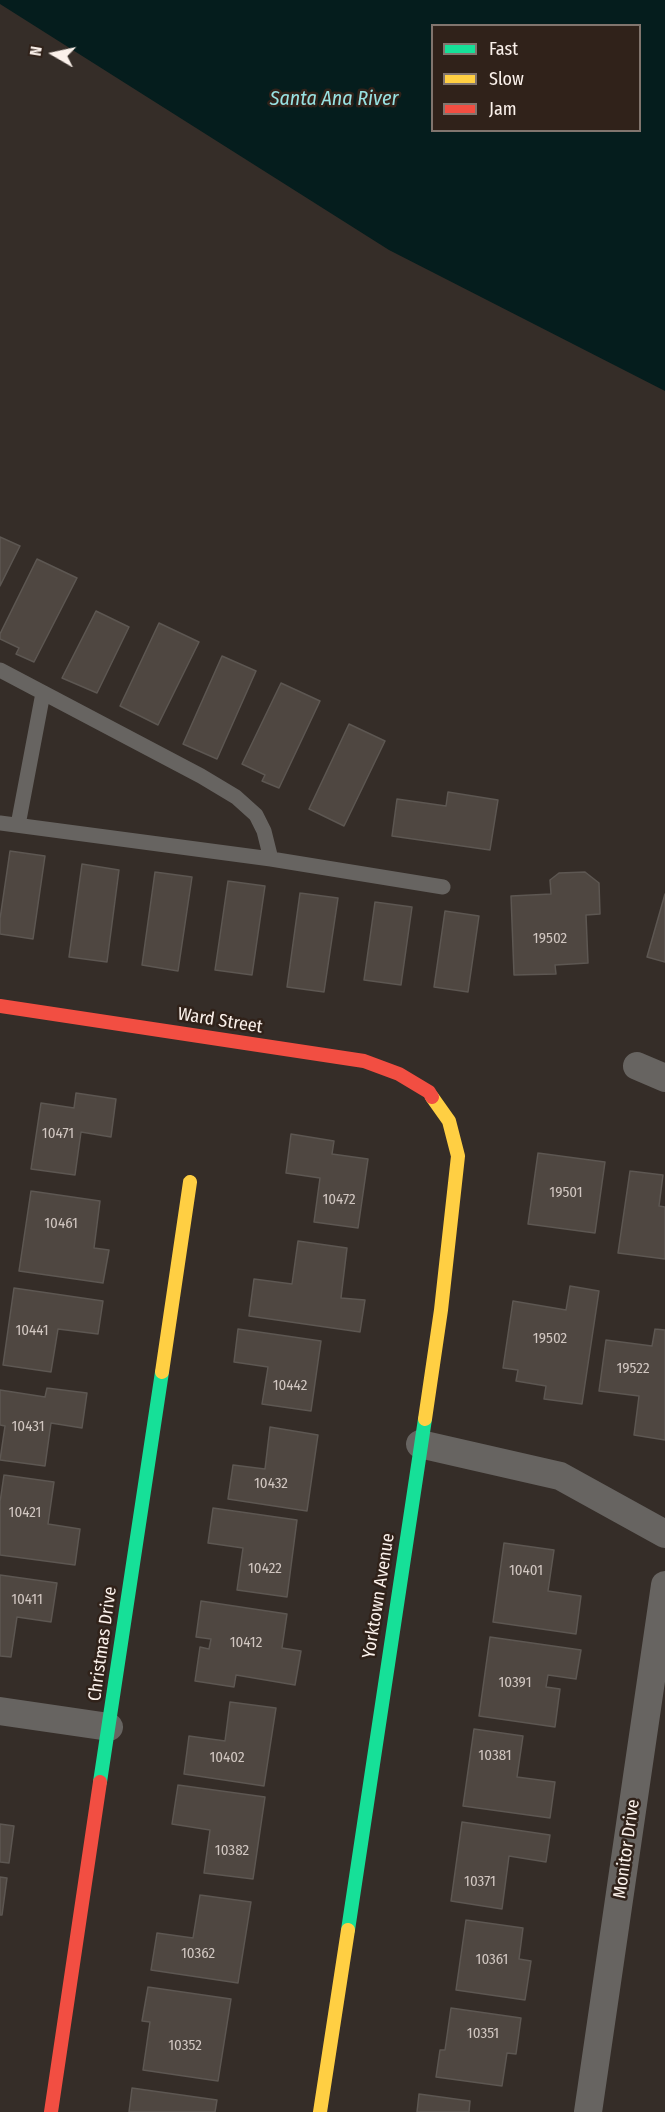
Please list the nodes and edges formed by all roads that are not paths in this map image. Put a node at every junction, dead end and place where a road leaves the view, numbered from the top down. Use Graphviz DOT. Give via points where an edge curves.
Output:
graph roads {
  1 [pos="0,670"];
  2 [pos="43,693"];
  3 [pos="0,823"];
  4 [pos="18,825"];
  5 [pos="271,859"];
  6 [pos="442,887"];
  7 [pos="0,1006"];
  8 [pos="637,1066"];
  9 [pos="665,1078"];
  10 [pos="429,1092"];
  11 [pos="190,1182"];
  12 [pos="420,1444"];
  13 [pos="665,1534"];
  14 [pos="665,1585"];
  15 [pos="0,1711"];
  16 [pos="109,1727"];
  17 [pos="51,2112"];
  18 [pos="320,2112"];
  19 [pos="588,2112"];
  1 -- 2 [label="lane"];
  2 -- 4 [label="lane"];
  2 -- 5 [label="lane" via="236,798 256,815"];
  3 -- 4 [label="lane"];
  4 -- 5 [label="lane"];
  5 -- 6 [label="lane"];
  7 -- 10 [label="street, Ward Street" via="364,1061 399,1074"];
  8 -- 9 [label="street"];
  10 -- 12 [label="street, Yorktown Avenue" via="449,1121 458,1156 441,1310"];
  11 -- 16 [label="street, Christmas Drive"];
  12 -- 13 [label="street" via="561,1476"];
  12 -- 18 [label="street, Yorktown Avenue"];
  14 -- 19 [label="street, Monitor Drive"];
  15 -- 16 [label="street"];
  16 -- 17 [label="street, Christmas Drive"];
}
